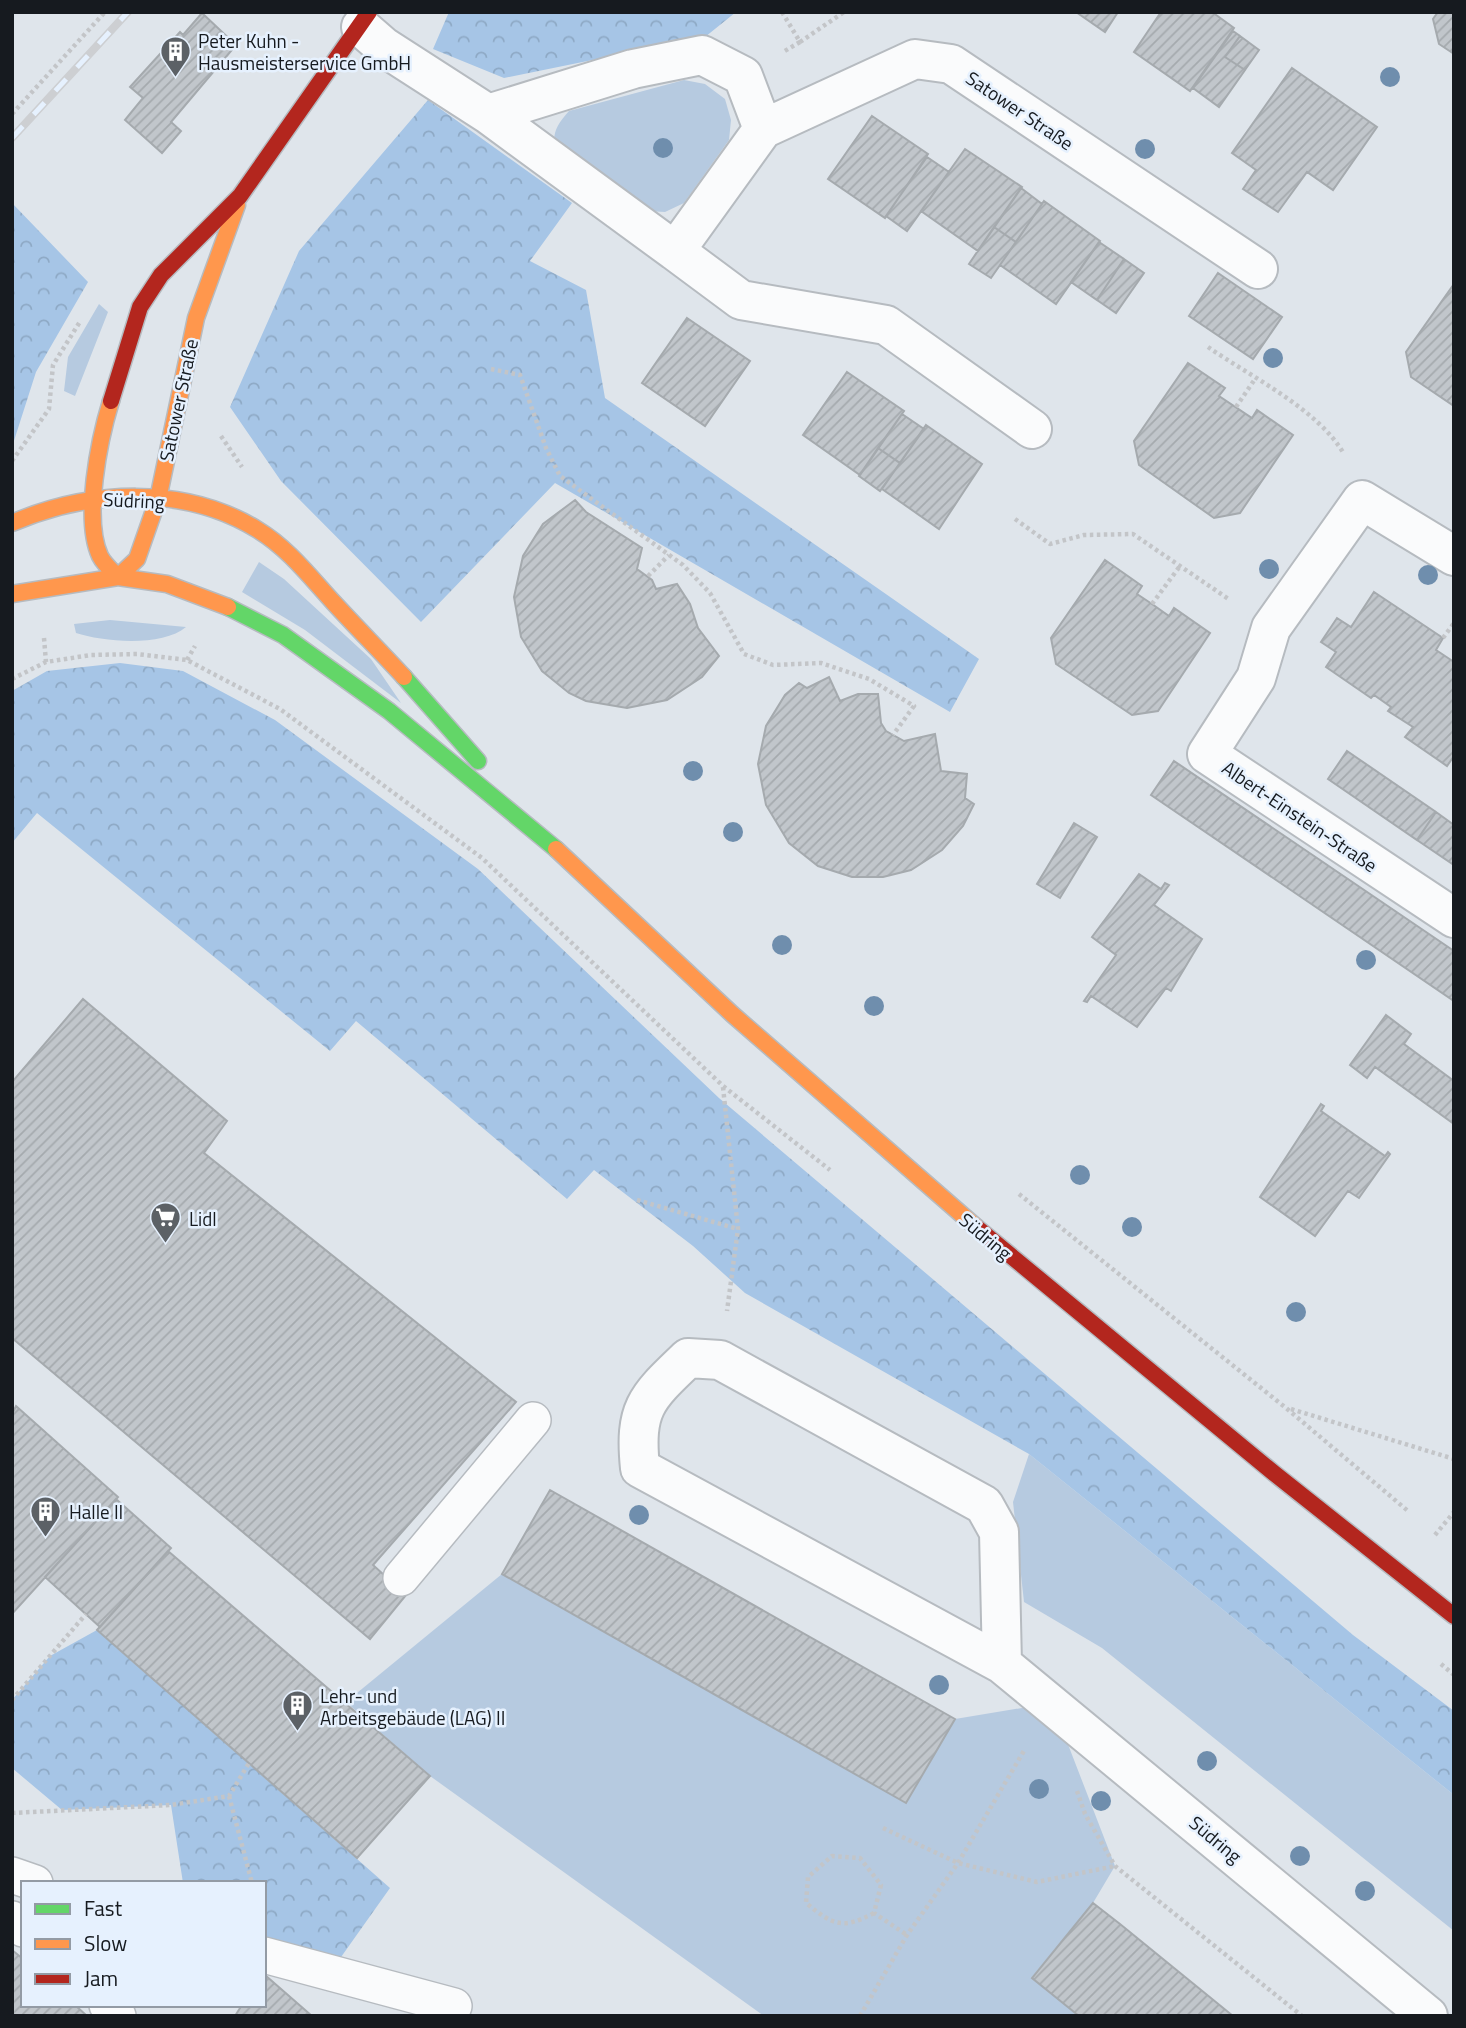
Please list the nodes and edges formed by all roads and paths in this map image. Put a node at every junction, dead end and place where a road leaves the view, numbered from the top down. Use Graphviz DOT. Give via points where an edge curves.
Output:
graph roads {
  1 [pos="105,12"];
  2 [pos="844,12"];
  3 [pos="365,20"];
  4 [pos="800,42"];
  5 [pos="12,114"];
  6 [pos="488,114"];
  7 [pos="763,129"];
  8 [pos="240,197"];
  9 [pos="675,251"];
  10 [pos="1258,269"];
  11 [pos="1208,347"];
  12 [pos="491,369"];
  13 [pos="1255,379"];
  14 [pos="1236,407"];
  15 [pos="49,409"];
  16 [pos="214,425"];
  17 [pos="1032,429"];
  18 [pos="12,461"];
  19 [pos="244,471"];
  20 [pos="94,498"];
  21 [pos="158,499"];
  22 [pos="1362,500"];
  23 [pos="1015,519"];
  24 [pos="12,523"];
  25 [pos="669,555"];
  26 [pos="1454,556"];
  27 [pos="1180,566"];
  28 [pos="648,576"];
  29 [pos="118,577"];
  30 [pos="12,594"];
  31 [pos="1152,604"];
  32 [pos="1454,623"];
  33 [pos="1271,628"];
  34 [pos="1443,639"];
  35 [pos="187,660"];
  36 [pos="12,679"];
  37 [pos="892,735"];
  38 [pos="538,832"];
  39 [pos="1454,918"];
  40 [pos="723,1086"];
  41 [pos="1010,1186"];
  42 [pos="637,1200"];
  43 [pos="738,1229"];
  44 [pos="720,1360"];
  45 [pos="1286,1408"];
  46 [pos="533,1420"];
  47 [pos="1454,1459"];
  48 [pos="1454,1512"];
  49 [pos="1414,1517"];
  50 [pos="1424,1526"];
  51 [pos="1435,1535"];
  52 [pos="1444,1543"];
  53 [pos="401,1578"];
  54 [pos="86,1614"];
  55 [pos="1454,1616"];
  56 [pos="1002,1664"];
  57 [pos="12,1700"];
  58 [pos="1052,1703"];
  59 [pos="249,1763"];
  60 [pos="1076,1788"];
  61 [pos="229,1796"];
  62 [pos="12,1813"];
  63 [pos="883,1828"];
  64 [pos="958,1863"];
  65 [pos="1115,1866"];
  66 [pos="12,1875"];
  67 [pos="29,1881"];
  68 [pos="251,1881"];
  69 [pos="874,1913"];
  70 [pos="907,1936"];
  71 [pos="266,1956"];
  72 [pos="454,2006"];
  73 [pos="860,2016"];
  74 [pos="1302,2016"];
  75 [pos="1428,2016"];
  1 -- 5 [label="path"];
  2 -- 4 [label="path"];
  3 -- 6 [label="street, Satower Straße" via="384,47"];
  3 -- 8 [label="main road, Satower Straße"];
  6 -- 7 [label="street" via="634,69 702,55 743,76"];
  6 -- 9 [label="street, Satower Straße"];
  7 -- 9 [label="street, Satower Straße"];
  7 -- 10 [label="street, Satower Straße" via="915,60 951,64"];
  8 -- 20 [label="main road, Satower Straße" via="161,275 140,307 108,411"];
  8 -- 21 [label="main road, Satower Straße" via="197,318"];
  9 -- 17 [label="street, Satower Straße" via="741,300 886,325"];
  11 -- 13 [label="path"];
  12 -- 25 [label="path" via="520,375 560,476"];
  13 -- 14 [label="path"];
  13 -- 22 [label="path" via="1332,433"];
  15 -- 18 [label="path"];
  16 -- 19 [label="path"];
  20 -- 21 [label="main road, Südring"];
  20 -- 24 [label="main road" via="62,503"];
  20 -- 29 [label="main road, Südring" via="100,558"];
  21 -- 29 [label="main road, Satower Straße" via="137,559"];
  21 -- 38 [label="main road, Südring" via="206,508 255,528 281,547 415,688"];
  22 -- 26 [label="street"];
  22 -- 33 [label="street, Albert-Einstein-Straße"];
  23 -- 27 [label="path" via="1050,544 1084,536 1133,534"];
  25 -- 28 [label="path"];
  25 -- 37 [label="path" via="710,593 744,654 773,665 821,663 869,679 914,706"];
  27 -- 31 [label="path"];
  27 -- 33 [label="path"];
  29 -- 30 [label="main road"];
  29 -- 38 [label="main road, Südring" via="167,584 219,602 283,635 390,712"];
  32 -- 34 [label="path"];
  33 -- 39 [label="street, Albert-Einstein-Straße" via="1256,678 1207,754"];
  35 -- 36 [label="path" via="91,655 46,662"];
  38 -- 55 [label="main road, Südring" via="732,1014 961,1215"];
  40 -- 43 [label="path"];
  41 -- 45 [label="path"];
  42 -- 43 [label="path"];
  43 -- 44 [label="path"];
  44 -- 56 [label="street, Südring" via="984,1505 999,1532"];
  44 -- 56 [label="street, Südring" via="688,1358 649,1394 637,1433 640,1468"];
  45 -- 47 [label="path"];
  45 -- 49 [label="path"];
  46 -- 53 [label="lane"];
  48 -- 51 [label="path"];
  50 -- 51 [label="path"];
  51 -- 52 [label="path"];
  54 -- 57 [label="path"];
  56 -- 58 [label="street, Südring"];
  58 -- 64 [label="path"];
  58 -- 75 [label="street, Südring"];
  59 -- 61 [label="path"];
  60 -- 65 [label="path" via="1084,1814"];
  61 -- 62 [label="path" via="171,1805"];
  61 -- 68 [label="path"];
  63 -- 64 [label="path"];
  64 -- 65 [label="path" via="1037,1882"];
  64 -- 70 [label="path"];
  65 -- 74 [label="path"];
  66 -- 67 [label="lane"];
  69 -- 69 [label="path" via="852,1924 829,1922 806,1903 808,1877 832,1856 860,1858 881,1885"];
  69 -- 70 [label="path"];
  70 -- 73 [label="path"];
  71 -- 72 [label="lane"];
}
